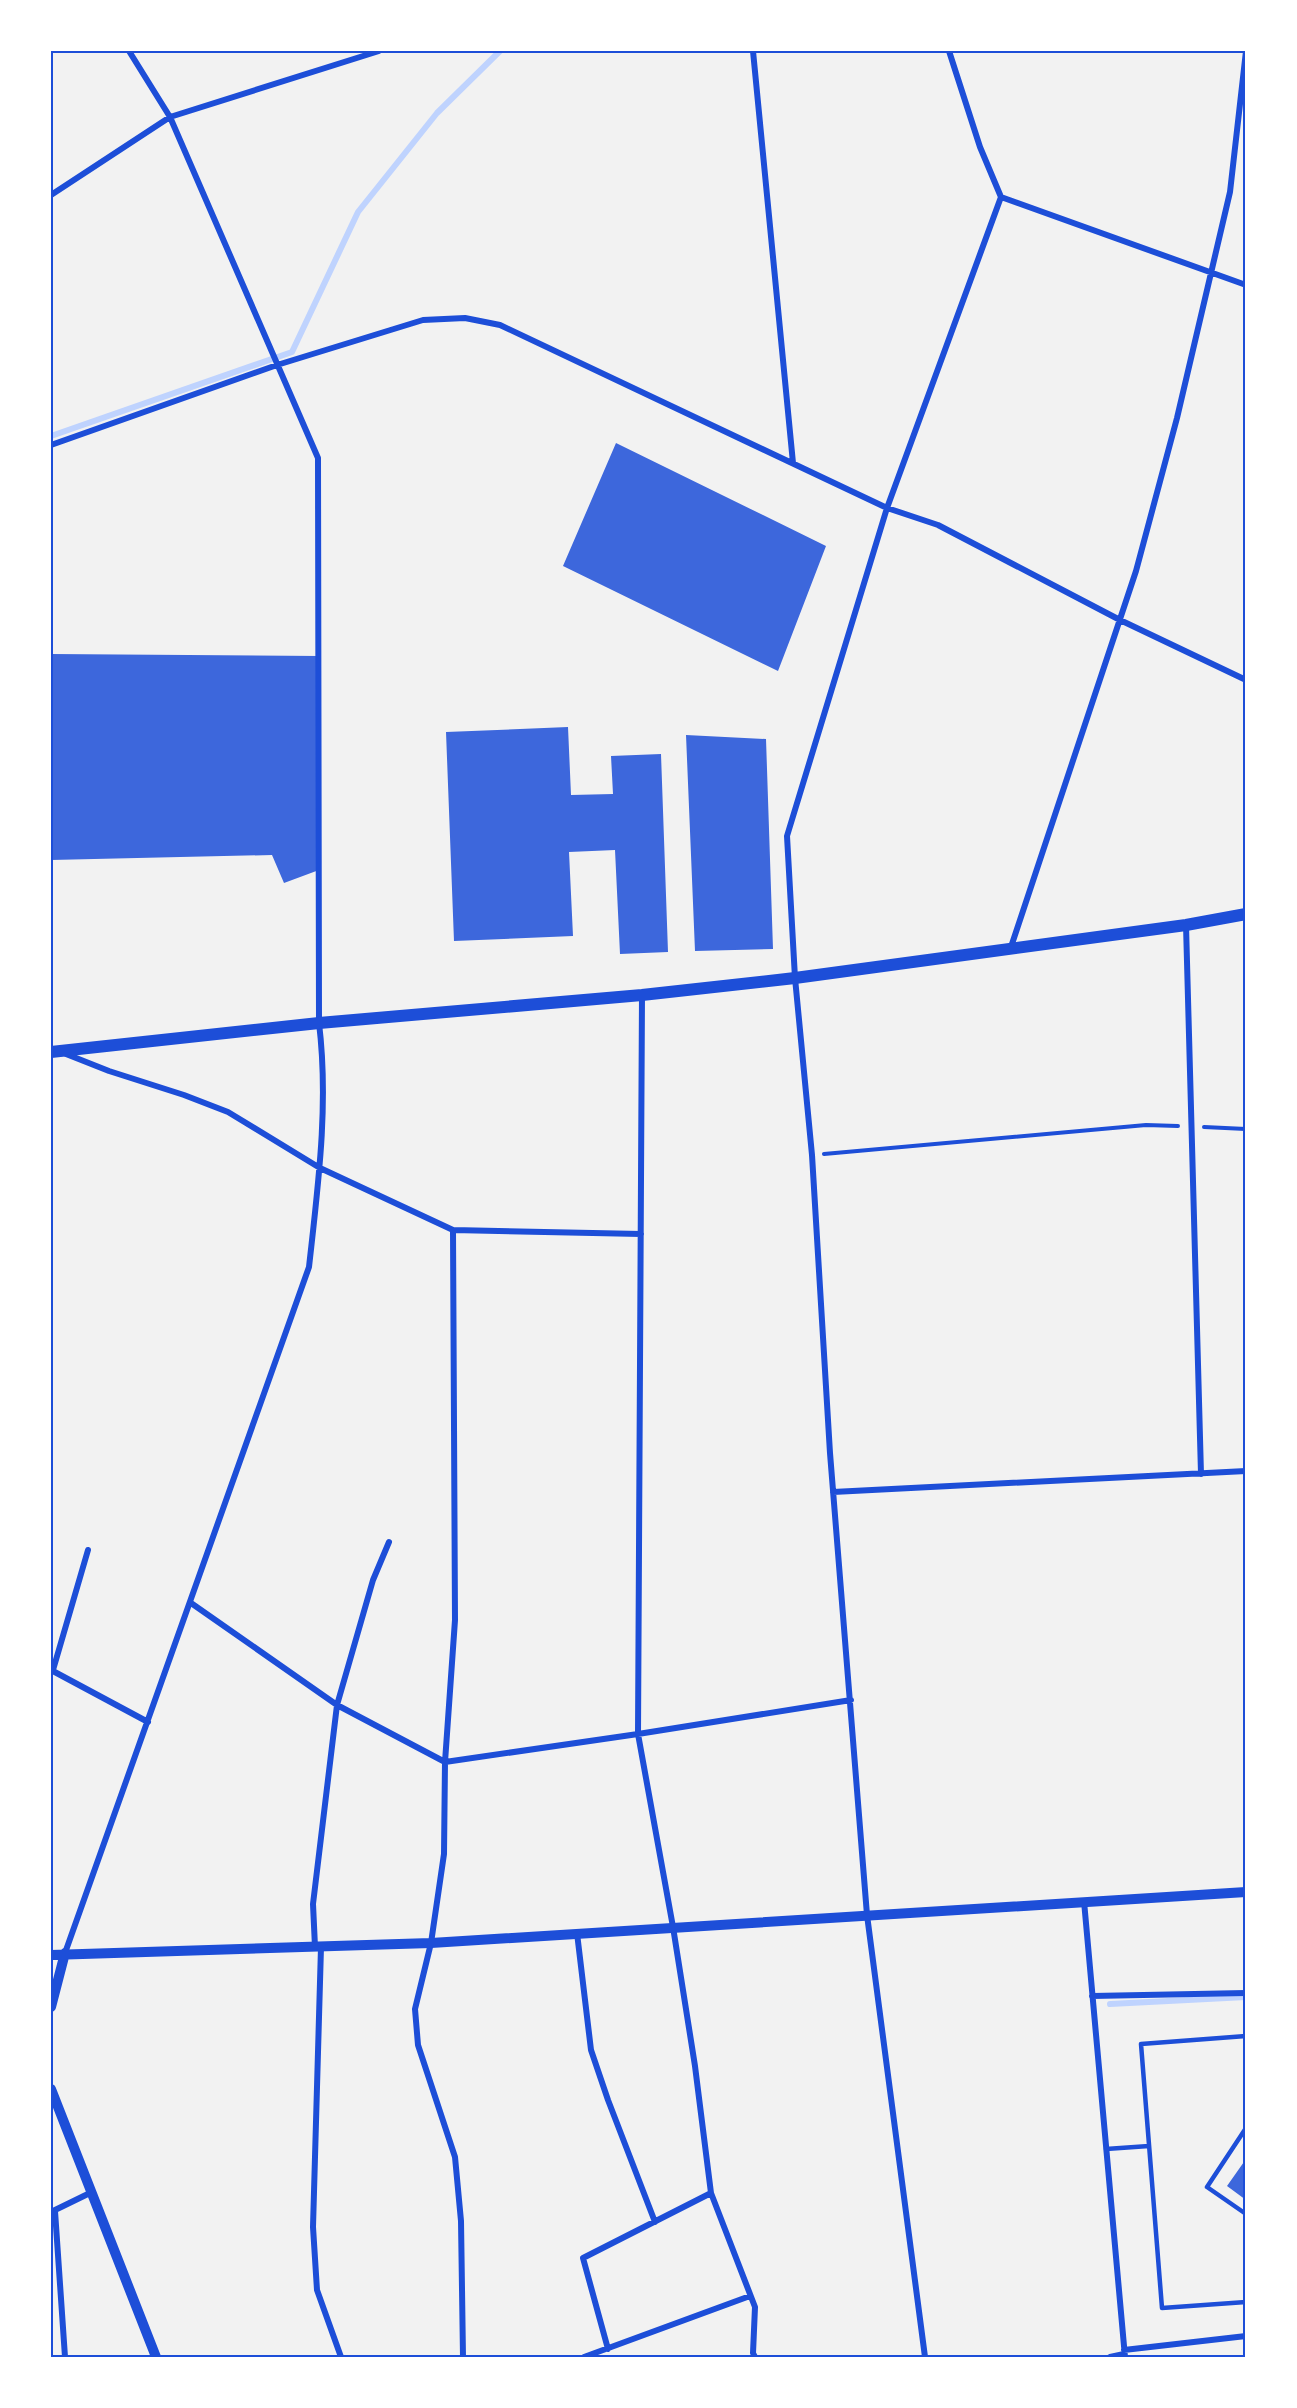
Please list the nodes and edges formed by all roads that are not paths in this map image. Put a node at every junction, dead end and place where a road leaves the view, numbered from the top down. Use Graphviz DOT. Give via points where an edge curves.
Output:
graph roads {
  1 [pos="129,51"];
  2 [pos="379,51"];
  3 [pos="753,51"];
  4 [pos="949,51"];
  5 [pos="1246,51"];
  6 [pos="170,117"];
  7 [pos="51,195"];
  8 [pos="1001,197"];
  9 [pos="1212,273"];
  10 [pos="1246,285"];
  11 [pos="278,365"];
  12 [pos="51,445"];
  13 [pos="794,463"];
  14 [pos="887,508"];
  15 [pos="1120,620"];
  16 [pos="1246,680"];
  17 [pos="1246,914"];
  18 [pos="1186,925"];
  19 [pos="1011,947"];
  20 [pos="795,978"];
  21 [pos="642,994"];
  22 [pos="319,1023"];
  23 [pos="55,1052"];
  24 [pos="320,1168"];
  25 [pos="453,1230"];
  26 [pos="641,1234"];
  27 [pos="1246,1471"];
  28 [pos="1201,1474"];
  29 [pos="833,1492"];
  30 [pos="389,1542"];
  31 [pos="88,1550"];
  32 [pos="191,1603"];
  33 [pos="52,1670"];
  34 [pos="851,1700"];
  35 [pos="337,1705"];
  36 [pos="148,1722"];
  37 [pos="638,1734"];
  38 [pos="445,1762"];
  39 [pos="1246,1892"];
  40 [pos="1084,1902"];
  41 [pos="867,1915"];
  42 [pos="673,1927"];
  43 [pos="577,1933"];
  44 [pos="431,1943"];
  45 [pos="318,1947"];
  46 [pos="65,1953"];
  47 [pos="51,1955"];
  48 [pos="1246,1993"];
  49 [pos="1092,1996"];
  50 [pos="51,2007"];
  51 [pos="1246,2036"];
  52 [pos="51,2089"];
  53 [pos="1246,2128"];
  54 [pos="1149,2146"];
  55 [pos="1106,2150"];
  56 [pos="93,2192"];
  57 [pos="711,2193"];
  58 [pos="53,2211"];
  59 [pos="1246,2214"];
  60 [pos="655,2222"];
  61 [pos="750,2296"];
  62 [pos="1246,2302"];
  63 [pos="1246,2336"];
  64 [pos="608,2349"];
  65 [pos="1124,2354"];
  66 [pos="65,2357"];
  67 [pos="156,2357"];
  68 [pos="341,2357"];
  69 [pos="463,2357"];
  70 [pos="584,2357"];
  71 [pos="755,2357"];
  72 [pos="925,2357"];
  73 [pos="1110,2357"];
  1 -- 6 [label="street"];
  2 -- 6 [label="street"];
  3 -- 13 [label="street"];
  4 -- 8 [label="street" via="980,147"];
  5 -- 9 [label="street" via="1230,192"];
  6 -- 7 [label="street"];
  6 -- 11 [label="street"];
  8 -- 9 [label="street"];
  8 -- 14 [label="street"];
  9 -- 10 [label="street"];
  9 -- 15 [label="street" via="1178,418"];
  11 -- 12 [label="street"];
  11 -- 13 [label="street" via="423,320 465,318 500,324"];
  11 -- 22 [label="street" via="318,458"];
  13 -- 14 [label="street"];
  14 -- 15 [label="street" via="938,525"];
  14 -- 20 [label="street" via="787,836"];
  15 -- 16 [label="street"];
  15 -- 19 [label="street"];
  17 -- 18 [label="main road"];
  18 -- 19 [label="main road"];
  18 -- 28 [label="street"];
  19 -- 20 [label="main road"];
  20 -- 21 [label="main road"];
  20 -- 29 [label="street" via="812,1155"];
  21 -- 22 [label="main road"];
  21 -- 26 [label="street"];
  22 -- 23 [label="main road"];
  22 -- 24 [label="street" via="324,1064"];
  23 -- 24 [label="street" via="228,1112"];
  24 -- 25 [label="street"];
  24 -- 32 [label="street" via="309,1267"];
  25 -- 26 [label="street"];
  25 -- 38 [label="street" via="456,1620"];
  26 -- 37 [label="street"];
  27 -- 28 [label="street"];
  28 -- 29 [label="street"];
  29 -- 34 [label="street"];
  30 -- 35 [label="street" via="373,1580"];
  31 -- 33 [label="street"];
  32 -- 35 [label="street"];
  32 -- 36 [label="street"];
  33 -- 36 [label="street"];
  34 -- 37 [label="street"];
  34 -- 41 [label="street"];
  35 -- 38 [label="street"];
  35 -- 45 [label="street" via="313,1904"];
  36 -- 46 [label="street"];
  37 -- 38 [label="street"];
  37 -- 42 [label="street"];
  38 -- 44 [label="street" via="444,1854"];
  39 -- 40 [label="street"];
  40 -- 41 [label="street"];
  40 -- 49 [label="street"];
  41 -- 42 [label="street"];
  41 -- 72 [label="street"];
  42 -- 43 [label="street"];
  42 -- 57 [label="street"];
  43 -- 44 [label="street"];
  43 -- 60 [label="street" via="591,2050"];
  44 -- 45 [label="street"];
  44 -- 69 [label="street" via="415,2009 418,2045 455,2157 461,2221"];
  45 -- 46 [label="street"];
  45 -- 68 [label="street" via="313,2227 317,2290"];
  46 -- 47 [label="street"];
  46 -- 50 [label="street"];
  48 -- 49 [label="street"];
  49 -- 55 [label="street"];
  51 -- 54 [label="lane" via="1141,2044"];
  52 -- 56 [label="street"];
  53 -- 59 [label="lane" via="1208,2187"];
  54 -- 55 [label="lane"];
  54 -- 62 [label="lane" via="1162,2308"];
  55 -- 65 [label="street"];
  56 -- 58 [label="street"];
  56 -- 67 [label="street"];
  57 -- 60 [label="street"];
  57 -- 61 [label="street"];
  58 -- 66 [label="street"];
  60 -- 64 [label="street" via="584,2258"];
  61 -- 64 [label="street"];
  61 -- 71 [label="street" via="755,2307"];
  63 -- 65 [label="street"];
  64 -- 70 [label="street"];
  65 -- 73 [label="street"];
}
